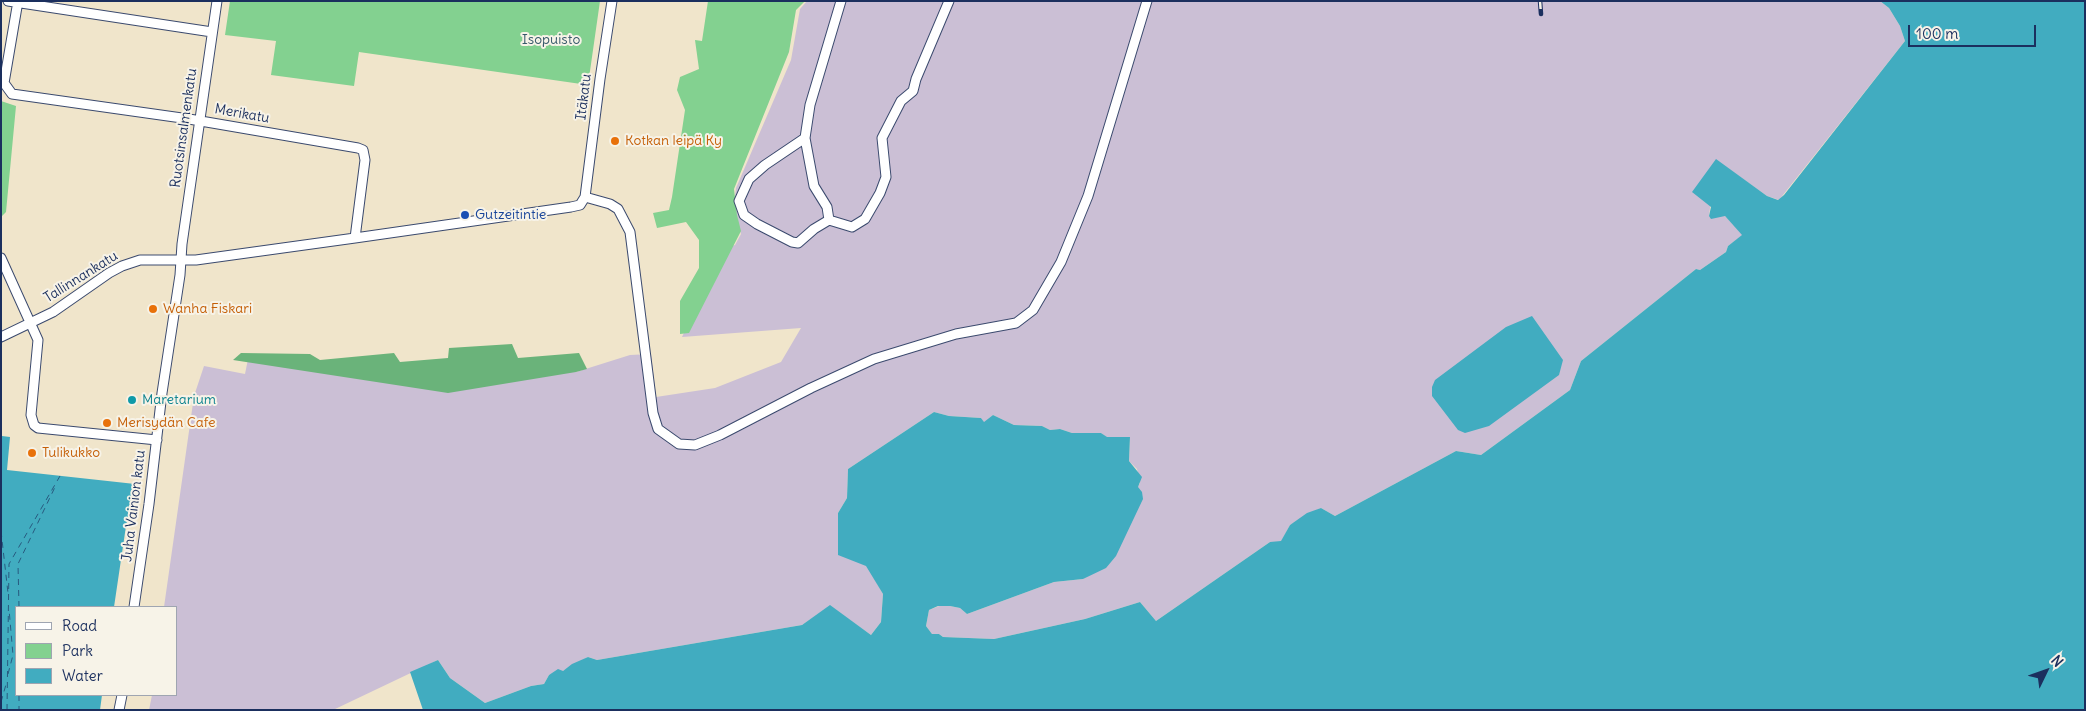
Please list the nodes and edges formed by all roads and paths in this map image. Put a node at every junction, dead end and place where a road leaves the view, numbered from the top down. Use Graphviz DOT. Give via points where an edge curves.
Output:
graph roads {
  1 [pos="8,1"];
  2 [pos="217,1"];
  3 [pos="612,1"];
  4 [pos="841,1"];
  5 [pos="949,1"];
  6 [pos="1147,1"];
  7 [pos="18,2"];
  8 [pos="212,32"];
  9 [pos="199,120"];
  10 [pos="804,138"];
  11 [pos="585,197"];
  12 [pos="829,220"];
  13 [pos="356,238"];
  14 [pos="1,258"];
  15 [pos="181,259"];
  16 [pos="32,323"];
  17 [pos="1,337"];
  18 [pos="156,440"];
  19 [pos="134,606"];
  20 [pos="122,696"];
  21 [pos="119,710"];
  1 -- 7 [label="street"];
  2 -- 8 [label="street, Ruotsinsalmenkatu"];
  3 -- 11 [label="street, Itäkatu"];
  4 -- 10 [label="street" via="810,105"];
  5 -- 12 [label="street" via="913,91 901,101 882,138 886,177 877,200 865,219 852,227"];
  6 -- 11 [label="street" via="1088,196 1061,262 1033,310 1016,323 956,334 874,359 695,445 679,444 658,429 653,414 630,232 618,209"];
  7 -- 8 [label="street"];
  7 -- 9 [label="street, Merikatu" via="4,82 12,94"];
  8 -- 9 [label="street, Ruotsinsalmenkatu"];
  9 -- 13 [label="street, Merikatu" via="363,150 365,160"];
  9 -- 15 [label="street, Ruotsinsalmenkatu"];
  10 -- 12 [label="street" via="814,186 827,207"];
  10 -- 12 [label="street" via="749,179 739,201 744,215 792,242 798,243"];
  11 -- 13 [label="street" via="580,205 571,207"];
  13 -- 15 [label="street" via="196,260"];
  14 -- 16 [label="street"];
  15 -- 16 [label="street, Tallinnankatu" via="140,260 122,266"];
  15 -- 18 [label="street, Juha Vainion katu"];
  16 -- 17 [label="street, Tallinnankatu"];
  16 -- 18 [label="street" via="38,340 31,416 34,425"];
  18 -- 19 [label="street, Juha Vainion katu"];
  20 -- 21 [label="street"];
}
